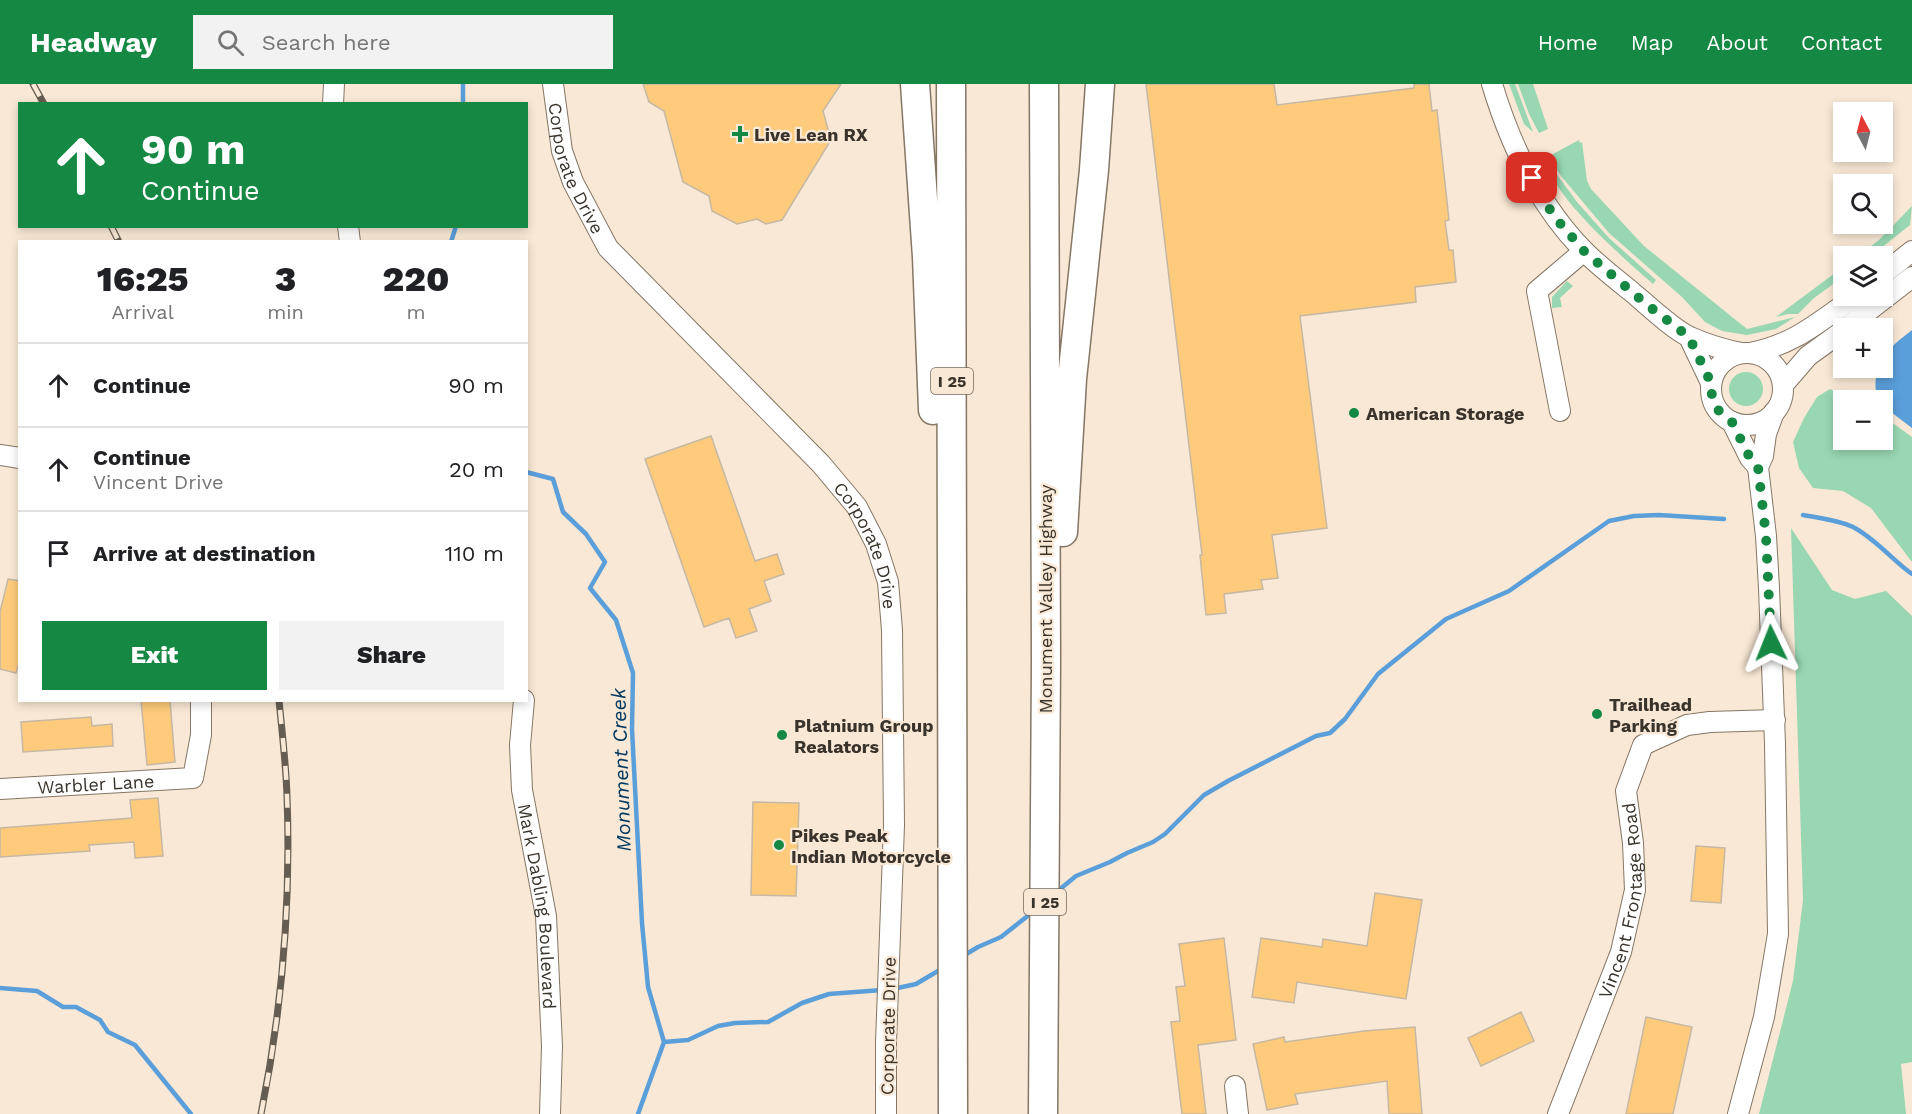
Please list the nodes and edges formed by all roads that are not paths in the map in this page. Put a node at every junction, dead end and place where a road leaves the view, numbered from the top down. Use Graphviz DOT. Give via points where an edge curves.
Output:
graph roads {
  1 [pos="334,84"];
  2 [pos="553,84"];
  3 [pos="915,84"];
  4 [pos="951,84"];
  5 [pos="1044,84"];
  6 [pos="1100,84"];
  7 [pos="1492,84"];
  8 [pos="333,102"];
  9 [pos="1584,251"];
  10 [pos="1912,251"];
  11 [pos="1893,266"];
  12 [pos="1912,277"];
  13 [pos="1842,306"];
  14 [pos="1859,318"];
  15 [pos="1689,337"];
  16 [pos="1833,338"];
  17 [pos="1746,353"];
  18 [pos="1711,383"];
  19 [pos="1783,385"];
  20 [pos="1560,411"];
  21 [pos="1774,412"];
  22 [pos="1732,422"];
  23 [pos="0,455"];
  24 [pos="18,458"];
  25 [pos="1758,467"];
  26 [pos="1046,662"];
  27 [pos="952,678"];
  28 [pos="201,702"];
  29 [pos="524,702"];
  30 [pos="1775,720"];
  31 [pos="0,789"];
  32 [pos="1235,1086"];
  33 [pos="550,1114"];
  34 [pos="886,1114"];
  35 [pos="953,1114"];
  36 [pos="1043,1114"];
  37 [pos="1238,1114"];
  38 [pos="1558,1114"];
  39 [pos="1738,1114"];
  1 -- 8 [label="street"];
  2 -- 34 [label="street, Corporate Drive" via="562,151 573,182 608,248 821,465 857,507 876,544 888,582 892,630 894,825"];
  3 -- 27 [label="highway" via="938,517"];
  4 -- 27 [label="highway, I 25"];
  5 -- 26 [label="highway, Monument Valley Highway / I 25"];
  6 -- 26 [label="highway" via="1072,379 1063,527"];
  7 -- 9 [label="street" via="1507,127 1539,193"];
  9 -- 15 [label="street"];
  9 -- 20 [label="street" via="1537,291"];
  10 -- 11 [label="street"];
  12 -- 14 [label="street"];
  13 -- 17 [label="street" via="1793,340"];
  15 -- 17 [label="street"];
  15 -- 18 [label="street"];
  16 -- 19 [label="street" via="1808,356"];
  17 -- 18 [label="street" via="1719,366"];
  17 -- 19 [label="street" via="1772,363"];
  18 -- 22 [label="street" via="1718,410"];
  19 -- 21 [label="street"];
  21 -- 22 [label="street" via="1750,425"];
  21 -- 25 [label="street"];
  22 -- 25 [label="street"];
  23 -- 24 [label="street"];
  25 -- 30 [label="street" via="1766,536"];
  26 -- 36 [label="highway, Monument Valley Highway / I 25"];
  27 -- 35 [label="highway, I 25"];
  28 -- 31 [label="street, Warbler Lane" via="201,735 193,778"];
  29 -- 33 [label="street, Mark Dabling Boulevard" via="522,790 546,916 552,1046"];
  30 -- 38 [label="street, Vincent Frontage Road" via="1686,725 1643,745 1626,791 1635,890 1623,941"];
  30 -- 39 [label="street" via="1779,934 1764,1017"];
  32 -- 37 [label="street"];
}
